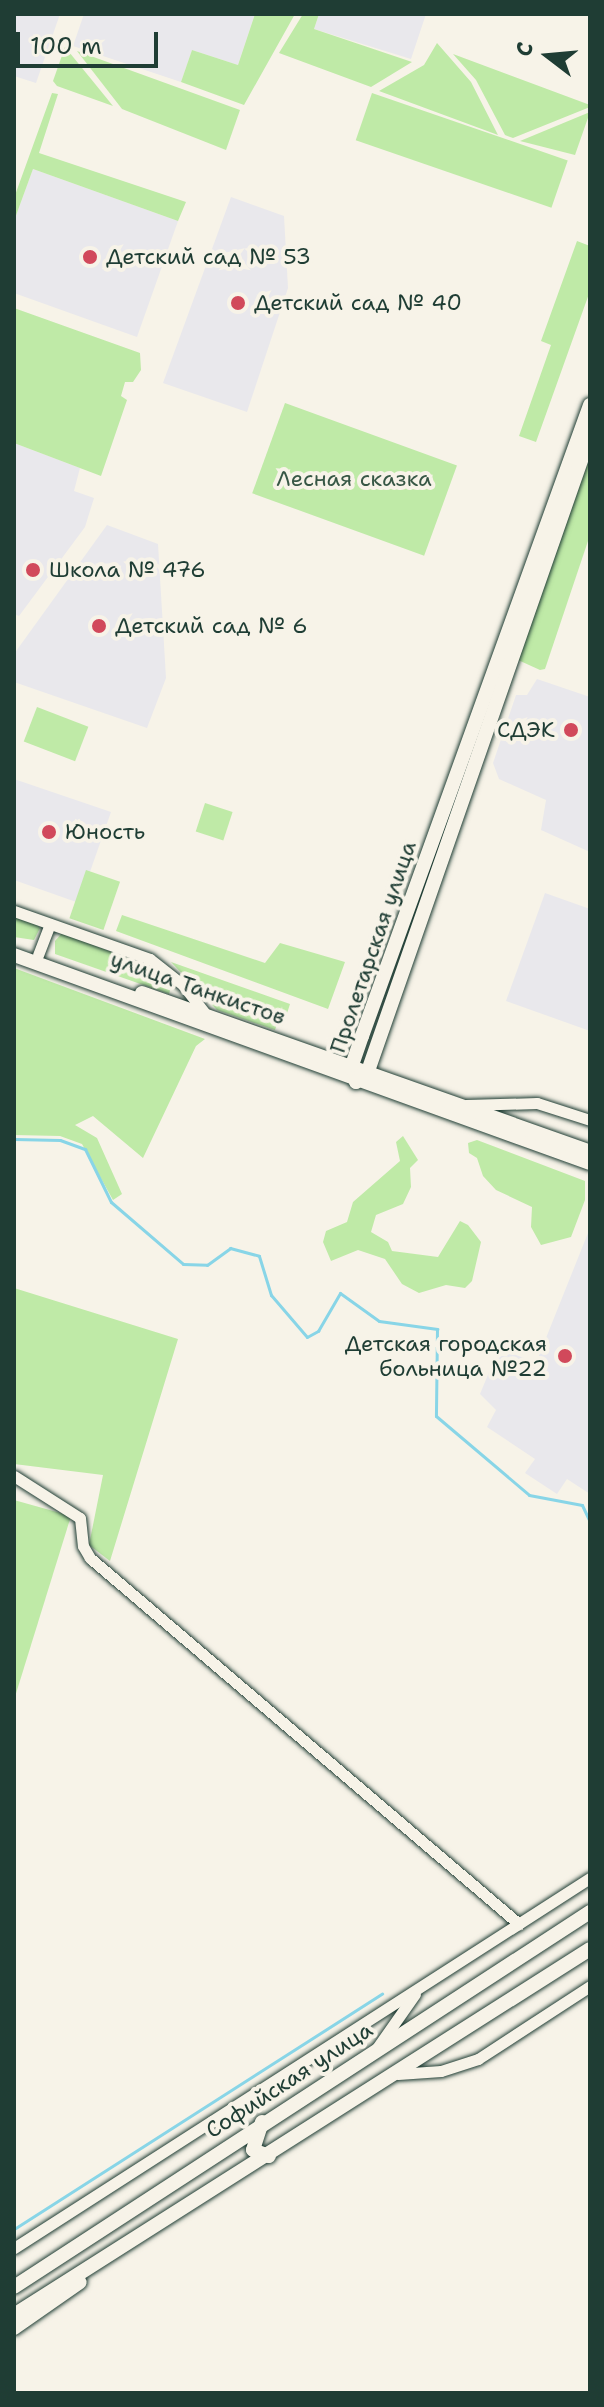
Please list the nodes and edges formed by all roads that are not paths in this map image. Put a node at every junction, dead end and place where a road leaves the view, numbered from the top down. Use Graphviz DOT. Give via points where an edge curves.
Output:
graph roads {
  1 [pos="590,405"];
  2 [pos="590,435"];
  3 [pos="14,911"];
  4 [pos="50,924"];
  5 [pos="14,946"];
  6 [pos="14,955"];
  7 [pos="37,959"];
  8 [pos="204,1012"];
  9 [pos="352,1065"];
  10 [pos="368,1071"];
  11 [pos="356,1082"];
  12 [pos="462,1106"];
  13 [pos="590,1120"];
  14 [pos="590,1152"];
  15 [pos="590,1163"];
  16 [pos="14,1476"];
  17 [pos="590,1878"];
  18 [pos="590,1912"];
  19 [pos="519,1924"];
  20 [pos="590,1949"];
  21 [pos="423,1984"];
  22 [pos="590,1986"];
  23 [pos="376,2050"];
  24 [pos="398,2074"];
  25 [pos="262,2122"];
  26 [pos="269,2156"];
  27 [pos="14,2248"];
  28 [pos="109,2254"];
  29 [pos="14,2287"];
  30 [pos="14,2315"];
  31 [pos="14,2328"];
  1 -- 9 [label="main road, Пролетарская улица"];
  2 -- 10 [label="main road, Пролетарская улица"];
  3 -- 4 [label="street"];
  4 -- 7 [label="street"];
  4 -- 8 [label="street" via="150,959 183,985"];
  5 -- 7 [label="main road, улица Танкистов"];
  6 -- 7 [label="main road, улица Танкистов"];
  7 -- 8 [label="main road, улица Танкистов"];
  7 -- 11 [label="main road, улица Танкистов"];
  8 -- 9 [label="main road, улица Танкистов"];
  9 -- 10 [label="main road, улица Танкистов"];
  9 -- 11 [label="main road, Пролетарская улица"];
  10 -- 11 [label="main road, Пролетарская улица"];
  10 -- 12 [label="main road, улица Танкистов"];
  11 -- 15 [label="main road, улица Танкистов"];
  12 -- 13 [label="street" via="537,1103"];
  12 -- 14 [label="main road, улица Танкистов"];
  16 -- 19 [label="street" via="80,1518 90,1558"];
  17 -- 19 [label="street"];
  18 -- 23 [label="main road, Софийская улица"];
  19 -- 21 [label="street"];
  20 -- 24 [label="main road"];
  21 -- 23 [label="street"];
  21 -- 27 [label="street"];
  22 -- 24 [label="street" via="478,2059 441,2071"];
  23 -- 25 [label="main road, Софийская улица"];
  24 -- 26 [label="main road"];
  25 -- 26 [label="main road" via="253,2150"];
  25 -- 29 [label="main road, Софийская улица"];
  26 -- 28 [label="main road"];
  28 -- 30 [label="main road"];
  28 -- 31 [label="main road" via="74,2288"];
}
